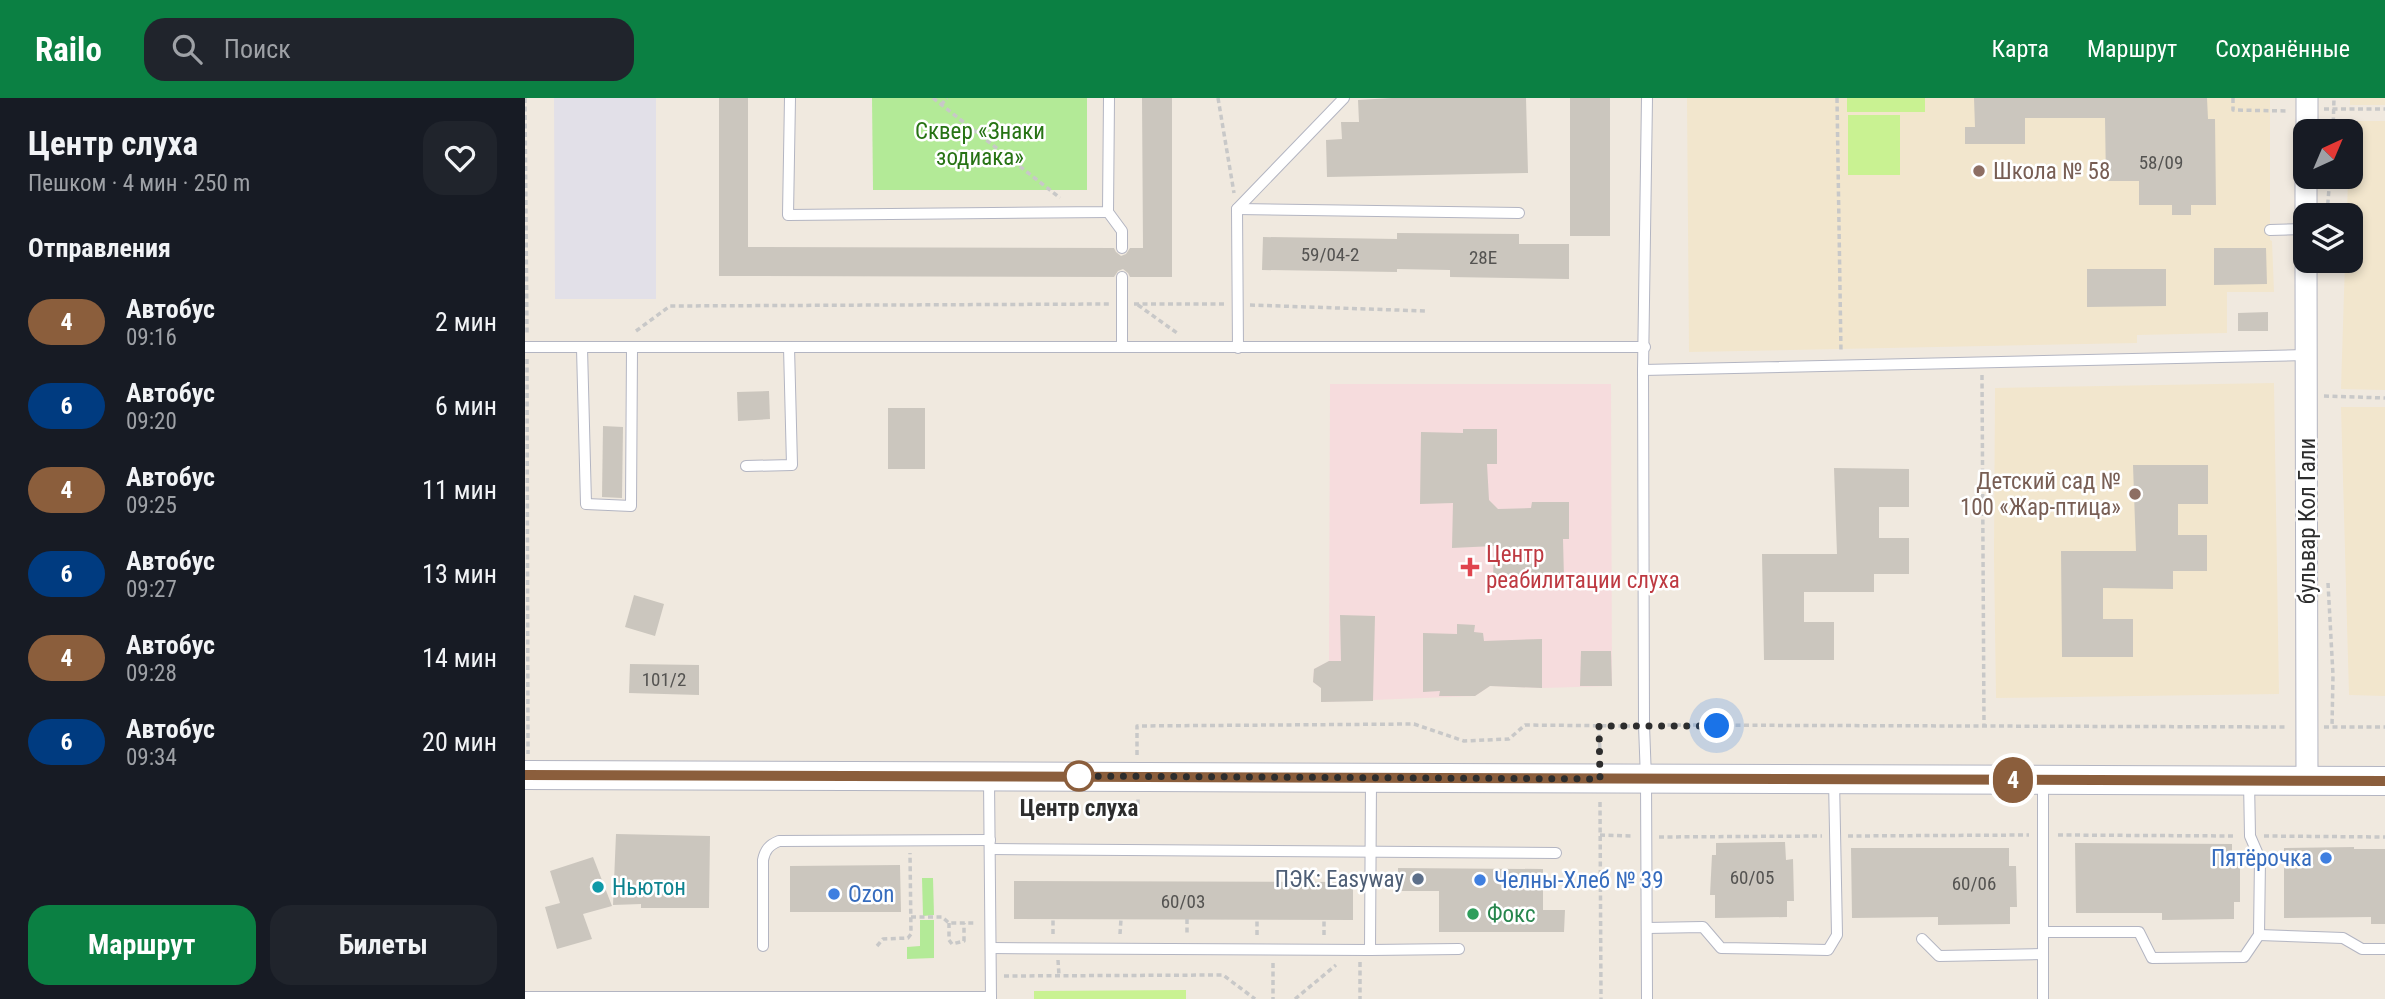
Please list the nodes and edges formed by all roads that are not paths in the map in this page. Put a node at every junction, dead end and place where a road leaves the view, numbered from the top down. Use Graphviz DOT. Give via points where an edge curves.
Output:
graph roads {
  1 [pos="790,98"];
  2 [pos="1109,98"];
  3 [pos="1344,98"];
  4 [pos="1647,98"];
  5 [pos="1237,209"];
  6 [pos="1108,212"];
  7 [pos="1519,213"];
  8 [pos="2293,229"];
  9 [pos="2270,230"];
  10 [pos="1122,248"];
  11 [pos="2306,273"];
  12 [pos="1122,277"];
  13 [pos="1122,346"];
  14 [pos="526,347"];
  15 [pos="789,347"];
  16 [pos="1645,347"];
  17 [pos="582,348"];
  18 [pos="632,348"];
  19 [pos="1238,348"];
  20 [pos="2306,355"];
  21 [pos="1643,370"];
  22 [pos="746,466"];
  23 [pos="526,775"];
  24 [pos="989,776"];
  25 [pos="1371,778"];
  26 [pos="1646,779"];
  27 [pos="1834,779"];
  28 [pos="2042,780"];
  29 [pos="2249,780"];
  30 [pos="2307,780"];
  31 [pos="2385,781"];
  32 [pos="990,845"];
  33 [pos="1370,852"];
  34 [pos="1556,853"];
  35 [pos="1647,928"];
  36 [pos="2043,932"];
  37 [pos="2259,935"];
  38 [pos="1922,939"];
  39 [pos="763,946"];
  40 [pos="991,948"];
  41 [pos="1459,949"];
  42 [pos="2385,949"];
  43 [pos="1361,950"];
  44 [pos="2043,954"];
  45 [pos="525,997"];
  46 [pos="540,998"];
  47 [pos="645,998"];
  48 [pos="770,998"];
  49 [pos="823,998"];
  50 [pos="991,998"];
  51 [pos="1647,999"];
  52 [pos="2043,999"];
  1 -- 6 [label="lane" via="788,215"];
  2 -- 6 [label="lane"];
  3 -- 5 [label="lane"];
  4 -- 16 [label="lane"];
  5 -- 7 [label="lane"];
  5 -- 19 [label="lane"];
  6 -- 10 [label="lane" via="1122,231"];
  8 -- 9 [label="lane"];
  11 -- 20 [label="street, бульвар Кол Гали"];
  12 -- 13 [label="lane"];
  13 -- 15 [label="lane"];
  13 -- 19 [label="lane"];
  14 -- 17 [label="lane"];
  15 -- 18 [label="lane"];
  15 -- 22 [label="lane" via="792,465"];
  16 -- 19 [label="lane"];
  16 -- 21 [label="lane"];
  17 -- 18 [label="lane"];
  17 -- 18 [label="lane" via="586,504 631,506"];
  20 -- 21 [label="lane"];
  20 -- 30 [label="street, бульвар Кол Гали"];
  21 -- 26 [label="lane"];
  23 -- 24 [label="street"];
  24 -- 25 [label="street"];
  24 -- 32 [label="lane"];
  25 -- 26 [label="street"];
  25 -- 33 [label="lane"];
  26 -- 27 [label="street"];
  26 -- 35 [label="lane"];
  27 -- 28 [label="street"];
  27 -- 35 [label="lane" via="1837,935 1828,950 1721,948 1703,927"];
  28 -- 29 [label="street"];
  28 -- 36 [label="lane"];
  29 -- 30 [label="street"];
  29 -- 37 [label="lane" via="2250,836 2260,859"];
  30 -- 31 [label="street"];
  32 -- 33 [label="lane"];
  32 -- 39 [label="lane" via="779,841 766,850 762,860"];
  32 -- 40 [label="lane"];
  33 -- 34 [label="lane"];
  33 -- 43 [label="lane"];
  35 -- 51 [label="lane"];
  36 -- 37 [label="lane" via="2139,932 2152,958 2244,957"];
  36 -- 44 [label="lane"];
  37 -- 42 [label="lane" via="2343,938 2362,949"];
  38 -- 44 [label="lane" via="1939,956"];
  40 -- 43 [label="lane"];
  40 -- 50 [label="lane"];
  41 -- 43 [label="lane"];
  44 -- 52 [label="lane"];
  45 -- 46 [label="lane"];
  46 -- 47 [label="lane"];
  47 -- 48 [label="lane"];
  48 -- 49 [label="lane"];
  49 -- 50 [label="lane"];
}
